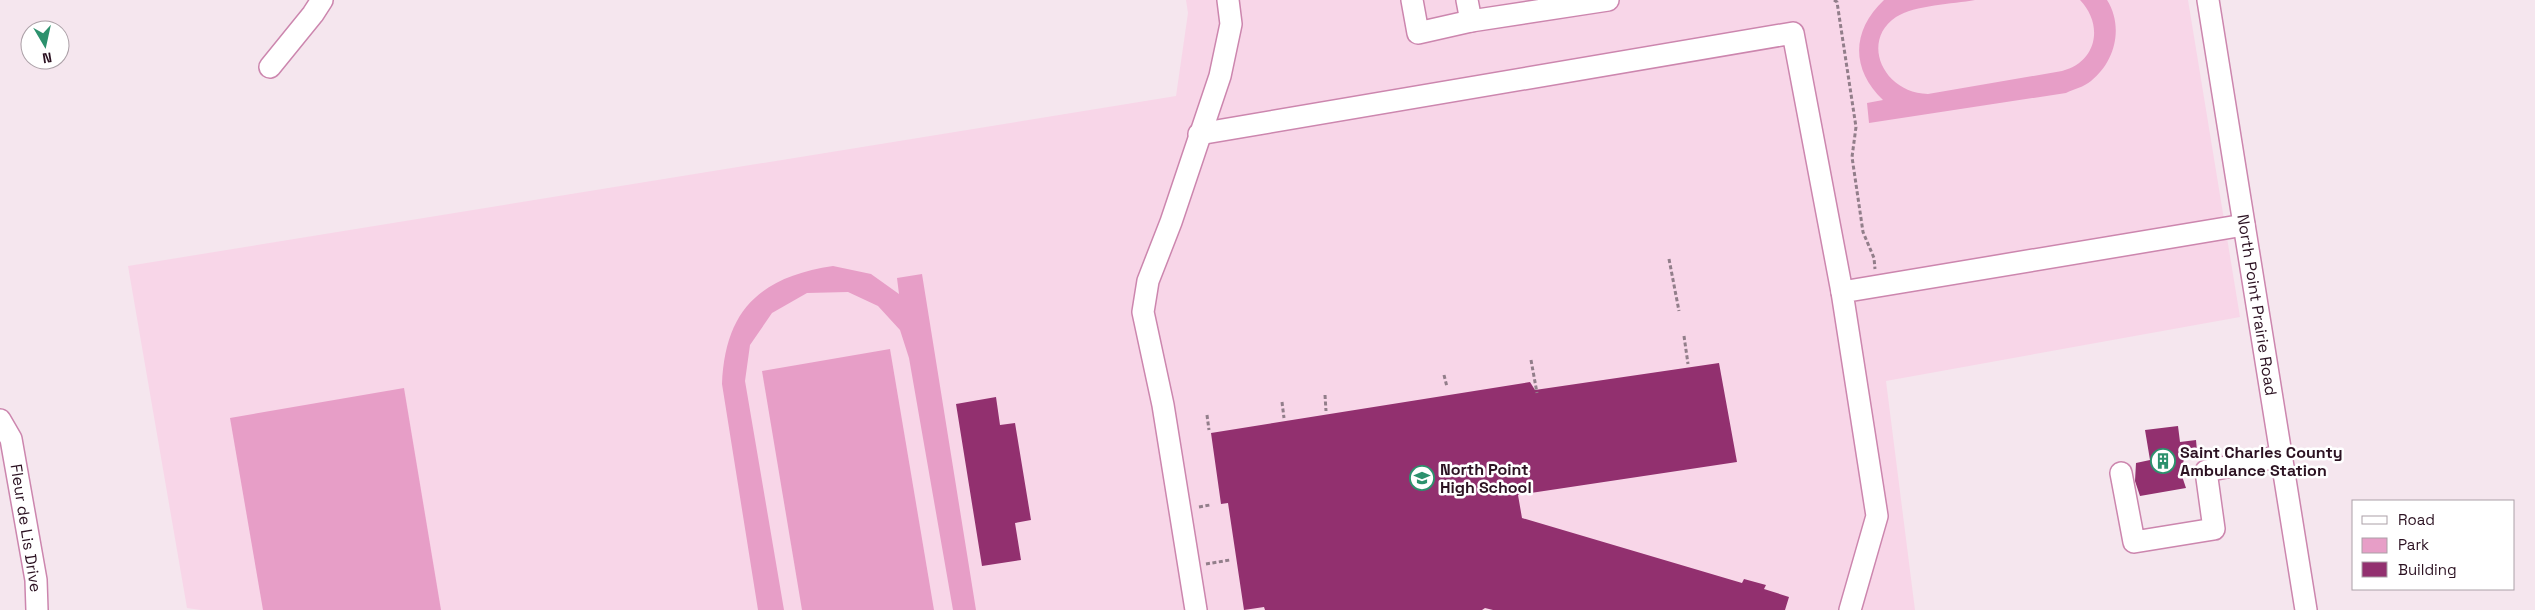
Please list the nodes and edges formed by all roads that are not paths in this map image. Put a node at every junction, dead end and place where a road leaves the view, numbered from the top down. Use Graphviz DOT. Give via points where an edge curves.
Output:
graph roads {
  1 [pos="322,0"];
  2 [pos="1228,0"];
  3 [pos="1412,0"];
  4 [pos="1467,0"];
  5 [pos="1608,0"];
  6 [pos="2208,0"];
  7 [pos="1471,21"];
  8 [pos="270,66"];
  9 [pos="1199,134"];
  10 [pos="2244,225"];
  11 [pos="1842,292"];
  12 [pos="0,420"];
  13 [pos="2282,456"];
  14 [pos="2121,472"];
  15 [pos="37,610"];
  16 [pos="1196,610"];
  17 [pos="1850,610"];
  18 [pos="2306,610"];
  1 -- 8 [label="street"];
  2 -- 9 [label="street" via="1231,24 1220,76"];
  3 -- 7 [label="street" via="1418,33"];
  4 -- 7 [label="street"];
  5 -- 7 [label="street"];
  6 -- 10 [label="street, North Point Prairie Road"];
  9 -- 11 [label="street" via="1793,33"];
  9 -- 16 [label="street" via="1148,281 1143,312 1163,405"];
  10 -- 11 [label="street"];
  10 -- 13 [label="street, North Point Prairie Road"];
  11 -- 17 [label="street" via="1877,516"];
  12 -- 15 [label="street, Fleur de Lis Drive" via="11,439 36,580"];
  13 -- 14 [label="street" via="2206,471 2214,529 2134,542"];
  13 -- 18 [label="street, North Point Prairie Road"];
}
